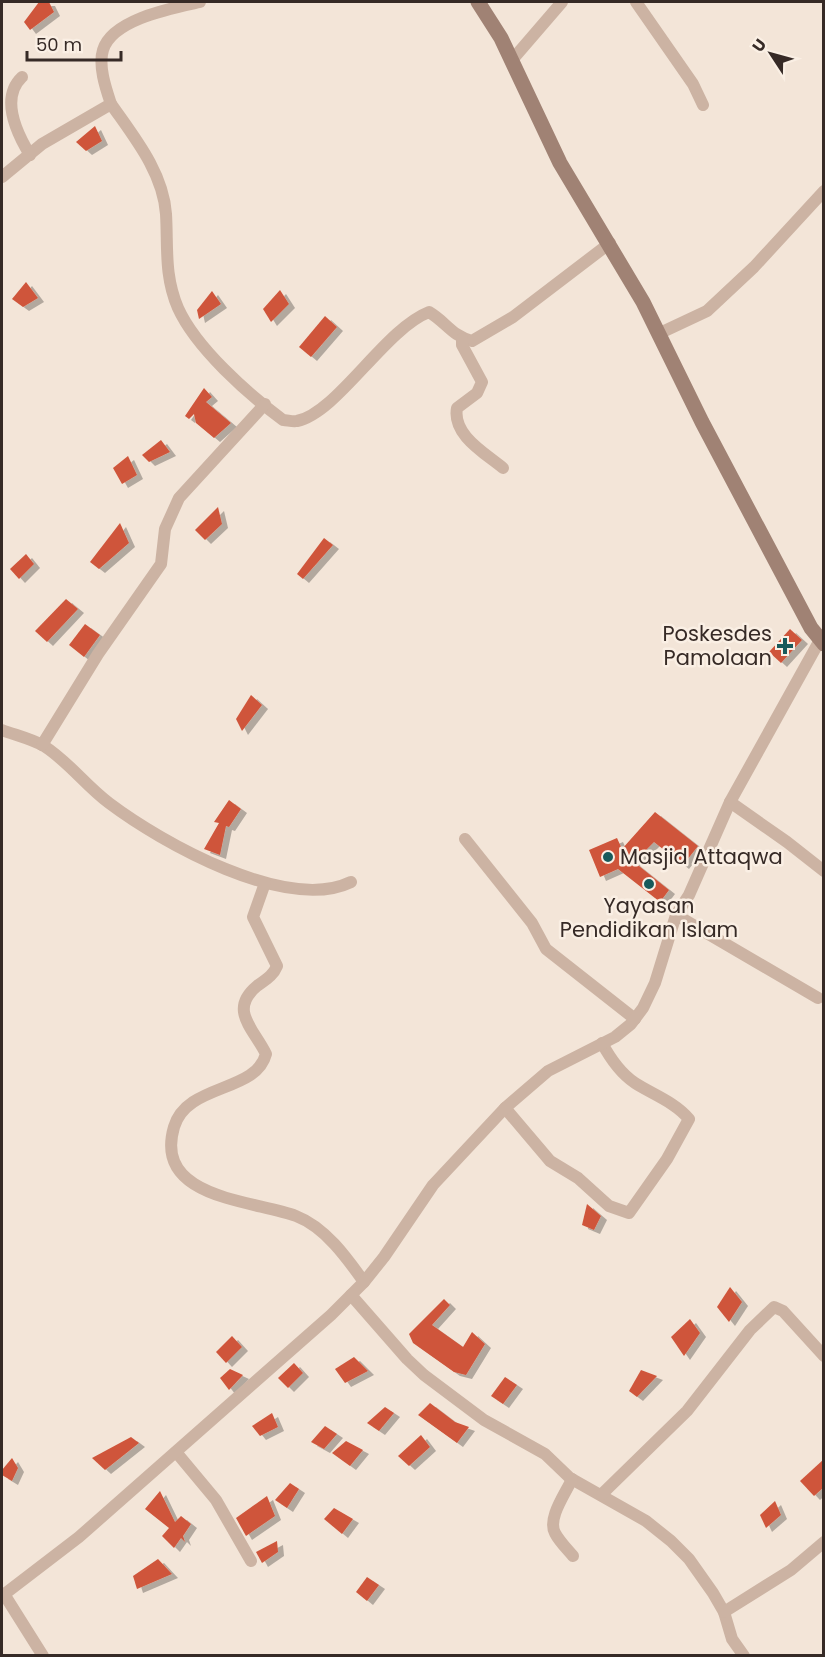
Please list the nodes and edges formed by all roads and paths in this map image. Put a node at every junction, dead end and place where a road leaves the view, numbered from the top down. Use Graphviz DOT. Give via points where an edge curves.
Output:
graph roads {
  1 [pos="200,2"];
  2 [pos="478,2"];
  3 [pos="562,2"];
  4 [pos="636,2"];
  5 [pos="512,60"];
  6 [pos="22,77"];
  7 [pos="111,104"];
  8 [pos="703,105"];
  9 [pos="30,155"];
  10 [pos="2,177"];
  11 [pos="824,191"];
  12 [pos="610,243"];
  13 [pos="658,334"];
  14 [pos="462,339"];
  15 [pos="264,404"];
  16 [pos="503,468"];
  17 [pos="822,642"];
  18 [pos="2,730"];
  19 [pos="42,745"];
  20 [pos="730,802"];
  21 [pos="465,839"];
  22 [pos="824,871"];
  23 [pos="351,882"];
  24 [pos="265,883"];
  25 [pos="676,915"];
  26 [pos="818,998"];
  27 [pos="635,1019"];
  28 [pos="602,1043"];
  29 [pos="505,1108"];
  30 [pos="364,1282"];
  31 [pos="351,1295"];
  32 [pos="824,1356"];
  33 [pos="176,1452"];
  34 [pos="572,1479"];
  35 [pos="602,1494"];
  36 [pos="824,1542"];
  37 [pos="573,1556"];
  38 [pos="251,1561"];
  39 [pos="3,1595"];
  40 [pos="724,1612"];
  41 [pos="44,1656"];
  42 [pos="744,1656"];
  1 -- 7 [label="street" via="157,12 115,33 103,49 105,86"];
  2 -- 5 [label="street"];
  3 -- 5 [label="street"];
  4 -- 8 [label="street" via="693,84"];
  5 -- 12 [label="street" via="560,163"];
  6 -- 9 [label="street" via="8,96 8,117"];
  7 -- 9 [label="street"];
  7 -- 15 [label="street" via="155,172 166,212 168,274 189,330 213,358"];
  9 -- 10 [label="street"];
  11 -- 13 [label="street" via="707,311"];
  12 -- 13 [label="street"];
  12 -- 14 [label="street" via="487,334 472,341"];
  13 -- 17 [label="street"];
  14 -- 15 [label="street" via="429,312 389,340 314,414 297,421 283,420"];
  14 -- 16 [label="street" via="482,382 477,393 457,408 458,423 463,433"];
  15 -- 19 [label="street" via="179,498 165,529 161,564 98,654"];
  17 -- 20 [label="street"];
  18 -- 19 [label="street"];
  19 -- 24 [label="street" via="108,802 152,831 198,856"];
  20 -- 22 [label="street"];
  20 -- 25 [label="street" via="689,895"];
  21 -- 27 [label="street" via="532,923 546,949"];
  23 -- 24 [label="street" via="322,890"];
  24 -- 30 [label="street" via="253,917 277,966 274,974 250,992 243,1010 266,1054 254,1073 204,1095 184,1109 175,1125 170,1150 178,1167 199,1186 243,1204 297,1216 345,1254"];
  25 -- 26 [label="street"];
  25 -- 27 [label="street" via="655,983"];
  27 -- 28 [label="street"];
  28 -- 29 [label="street" via="548,1071"];
  28 -- 29 [label="street" via="617,1067 633,1082 689,1119 667,1159 628,1213 609,1206 578,1178 550,1161"];
  29 -- 30 [label="street" via="433,1185"];
  30 -- 31 [label="street"];
  31 -- 33 [label="street"];
  31 -- 34 [label="street" via="424,1375 484,1420 545,1454"];
  32 -- 35 [label="street" via="783,1311 770,1309 687,1411"];
  33 -- 38 [label="street" via="216,1500"];
  33 -- 39 [label="street" via="79,1537"];
  34 -- 35 [label="street"];
  34 -- 37 [label="street" via="553,1525"];
  35 -- 40 [label="street" via="646,1521 689,1559"];
  36 -- 40 [label="street" via="791,1570"];
  39 -- 41 [label="street"];
  40 -- 42 [label="street" via="732,1639"];
}
